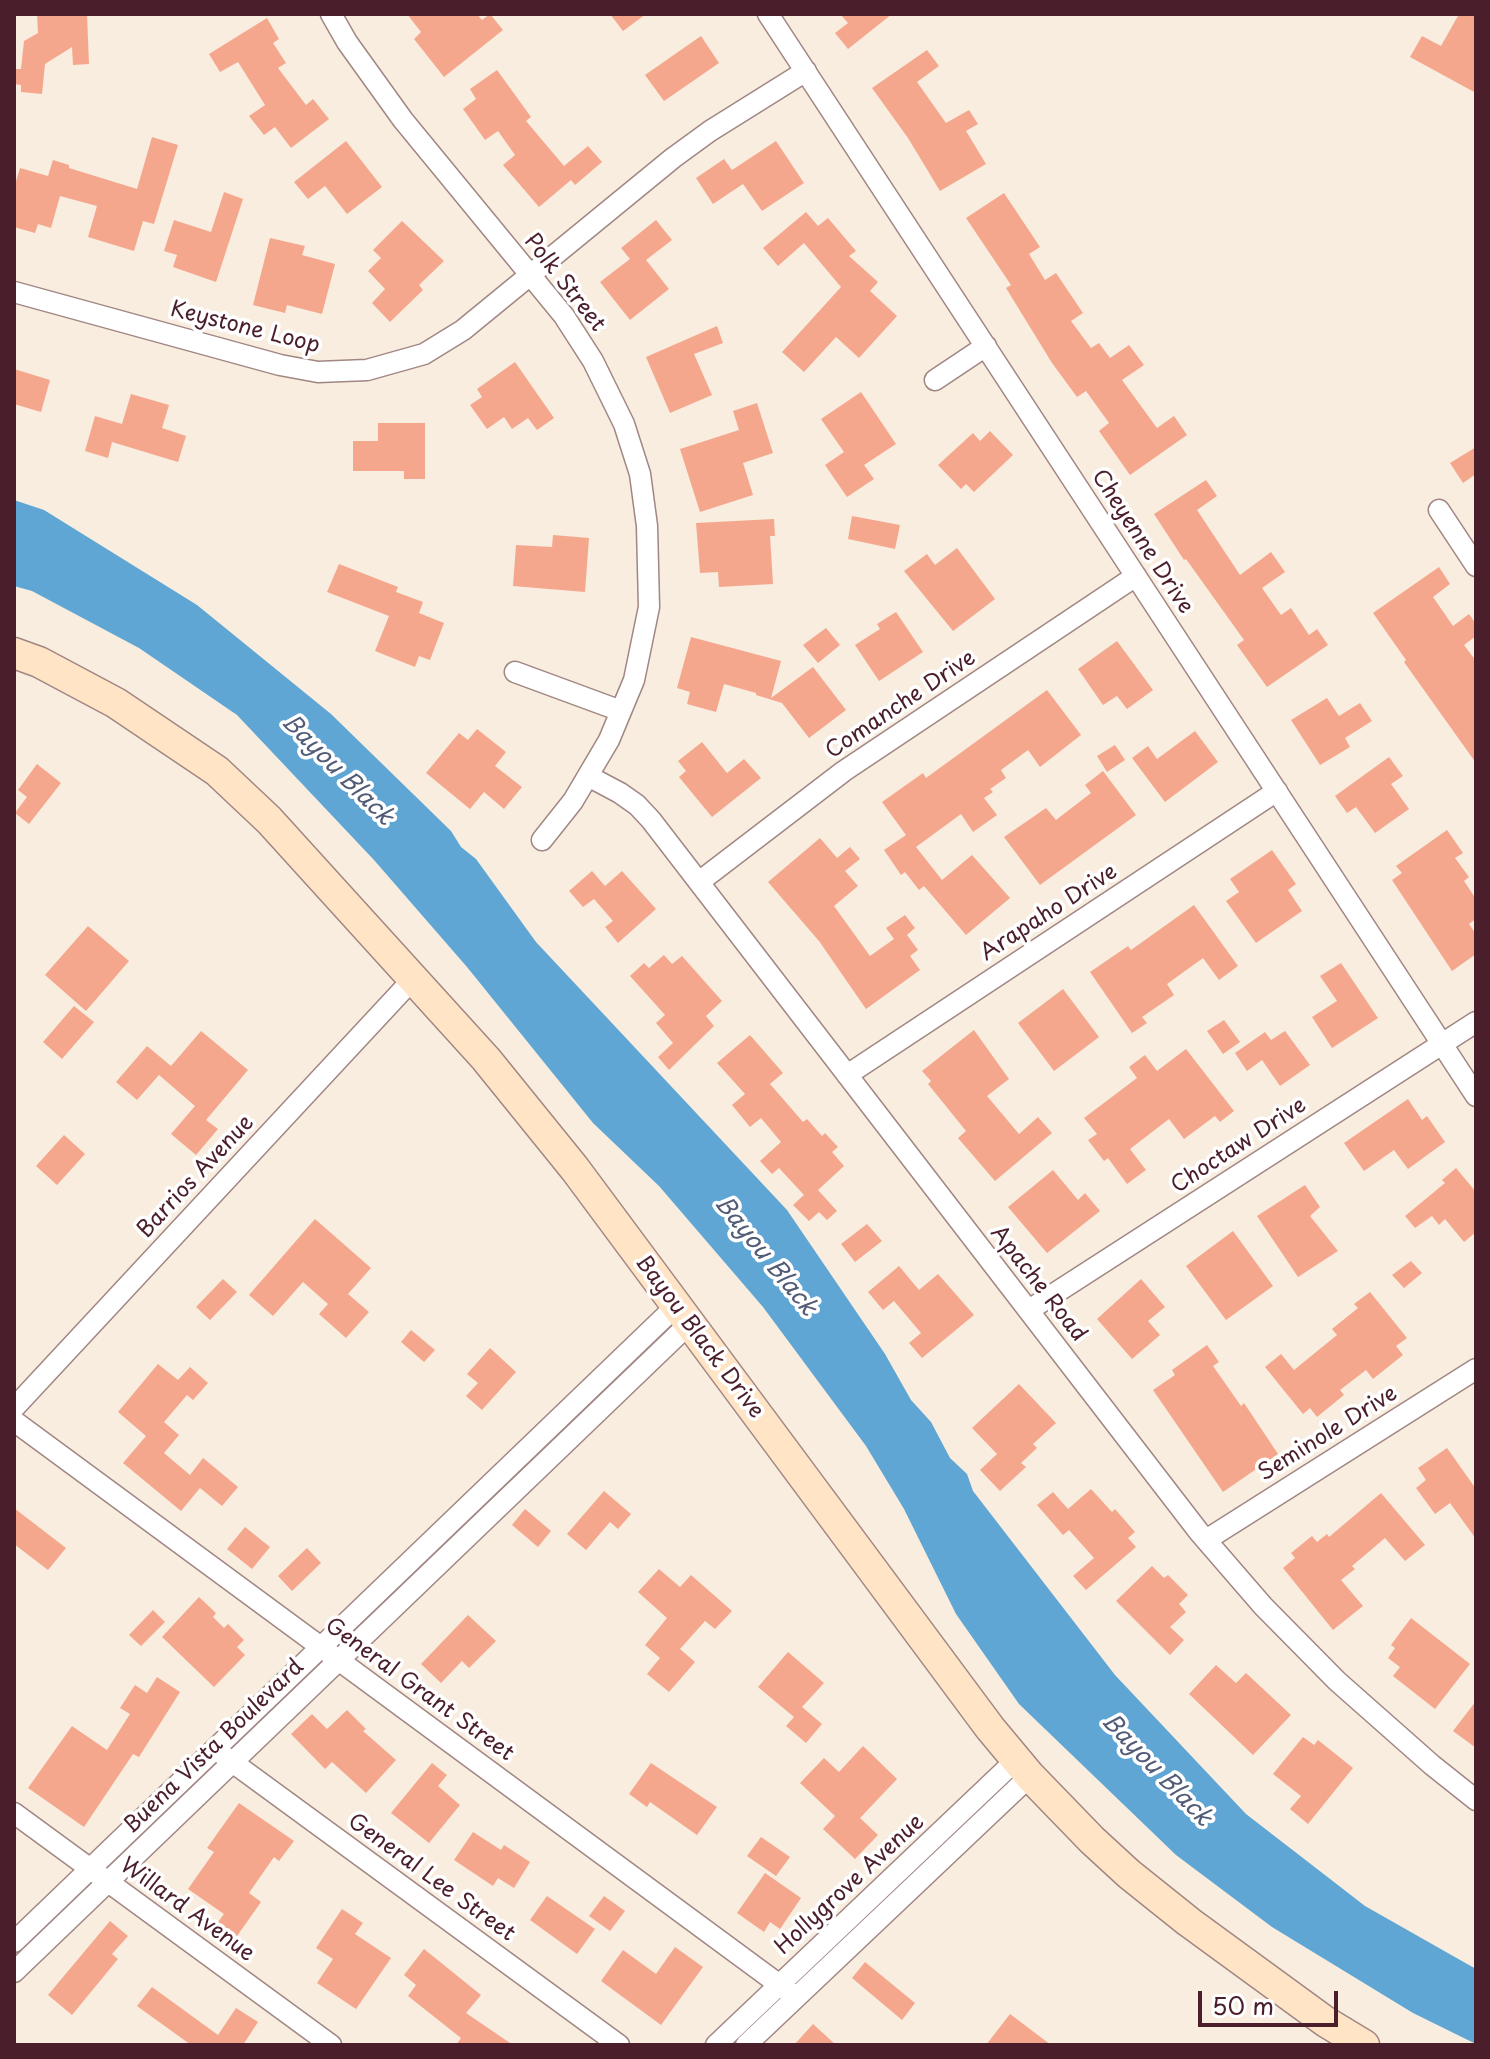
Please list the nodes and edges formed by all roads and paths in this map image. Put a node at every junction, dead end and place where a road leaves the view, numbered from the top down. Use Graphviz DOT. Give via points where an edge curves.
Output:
graph roads {
  1 [pos="331,14"];
  2 [pos="768,14"];
  3 [pos="806,71"];
  4 [pos="530,276"];
  5 [pos="14,292"];
  6 [pos="986,346"];
  7 [pos="935,380"];
  8 [pos="1439,510"];
  9 [pos="1476,566"];
  10 [pos="1136,576"];
  11 [pos="14,653"];
  12 [pos="515,672"];
  13 [pos="621,711"];
  14 [pos="588,776"];
  15 [pos="1277,791"];
  16 [pos="542,840"];
  17 [pos="699,882"];
  18 [pos="413,979"];
  19 [pos="1476,1022"];
  20 [pos="1442,1044"];
  21 [pos="847,1075"];
  22 [pos="1476,1096"];
  23 [pos="1029,1310"];
  24 [pos="683,1315"];
  25 [pos="1476,1369"];
  26 [pos="14,1408"];
  27 [pos="14,1421"];
  28 [pos="1206,1540"];
  29 [pos="321,1647"];
  30 [pos="339,1660"];
  31 [pos="214,1749"];
  32 [pos="232,1762"];
  33 [pos="1023,1768"];
  34 [pos="1476,1800"];
  35 [pos="14,1813"];
  36 [pos="91,1868"];
  37 [pos="107,1882"];
  38 [pos="14,1942"];
  39 [pos="14,1972"];
  40 [pos="788,1991"];
  41 [pos="331,2045"];
  42 [pos="619,2045"];
  43 [pos="716,2045"];
  44 [pos="746,2045"];
  45 [pos="1364,2045"];
  1 -- 4 [label="street, Polk Street" via="403,120"];
  2 -- 3 [label="street, Cheyenne Drive"];
  3 -- 4 [label="street, Keystone Loop" via="673,158"];
  3 -- 6 [label="street, Cheyenne Drive"];
  4 -- 5 [label="street, Keystone Loop" via="424,354 367,370 318,372"];
  4 -- 13 [label="street, Polk Street" via="593,361 624,424 640,474 649,607 634,680"];
  6 -- 7 [label="street"];
  6 -- 10 [label="street, Cheyenne Drive"];
  8 -- 9 [label="street"];
  10 -- 15 [label="street, Cheyenne Drive"];
  10 -- 17 [label="street, Comanche Drive" via="844,771"];
  11 -- 18 [label="main road, Bayou Black Drive" via="116,703 217,771 269,820"];
  12 -- 13 [label="street"];
  13 -- 14 [label="street, Polk Street"];
  14 -- 16 [label="street, Polk Street"];
  14 -- 17 [label="street, Apache Road" via="637,805"];
  15 -- 20 [label="street, Cheyenne Drive"];
  15 -- 21 [label="street, Arapaho Drive"];
  17 -- 21 [label="street, Apache Road"];
  18 -- 24 [label="main road, Bayou Black Drive" via="575,1169"];
  18 -- 26 [label="street, Barrios Avenue"];
  19 -- 20 [label="street, Choctaw Drive"];
  20 -- 22 [label="street, Cheyenne Drive"];
  20 -- 23 [label="street, Choctaw Drive"];
  21 -- 23 [label="street, Apache Road"];
  23 -- 28 [label="street, Apache Road"];
  24 -- 29 [label="street, Buena Vista Boulevard"];
  24 -- 30 [label="street, Buena Vista Boulevard"];
  24 -- 33 [label="main road, Bayou Black Drive"];
  25 -- 28 [label="street, Seminole Drive"];
  27 -- 29 [label="street, General Grant Street"];
  28 -- 34 [label="street, Apache Road" via="1337,1681"];
  29 -- 30 [label="street, General Grant Street"];
  29 -- 31 [label="street, Buena Vista Boulevard"];
  30 -- 32 [label="street, Buena Vista Boulevard"];
  30 -- 40 [label="street, General Grant Street"];
  31 -- 32 [label="street, General Lee Street"];
  31 -- 36 [label="street, Buena Vista Boulevard"];
  32 -- 37 [label="street, Buena Vista Boulevard"];
  32 -- 42 [label="street, General Lee Street"];
  33 -- 40 [label="street, Hollygrove Avenue"];
  33 -- 45 [label="main road, Bayou Black Drive" via="1141,1884"];
  35 -- 36 [label="street, Willard Avenue"];
  36 -- 37 [label="street, Willard Avenue"];
  36 -- 38 [label="street, Buena Vista Boulevard"];
  37 -- 39 [label="street, Buena Vista Boulevard"];
  37 -- 41 [label="street, Willard Avenue"];
  40 -- 43 [label="street, Hollygrove Avenue"];
  40 -- 44 [label="street, Hollygrove Avenue"];
}
